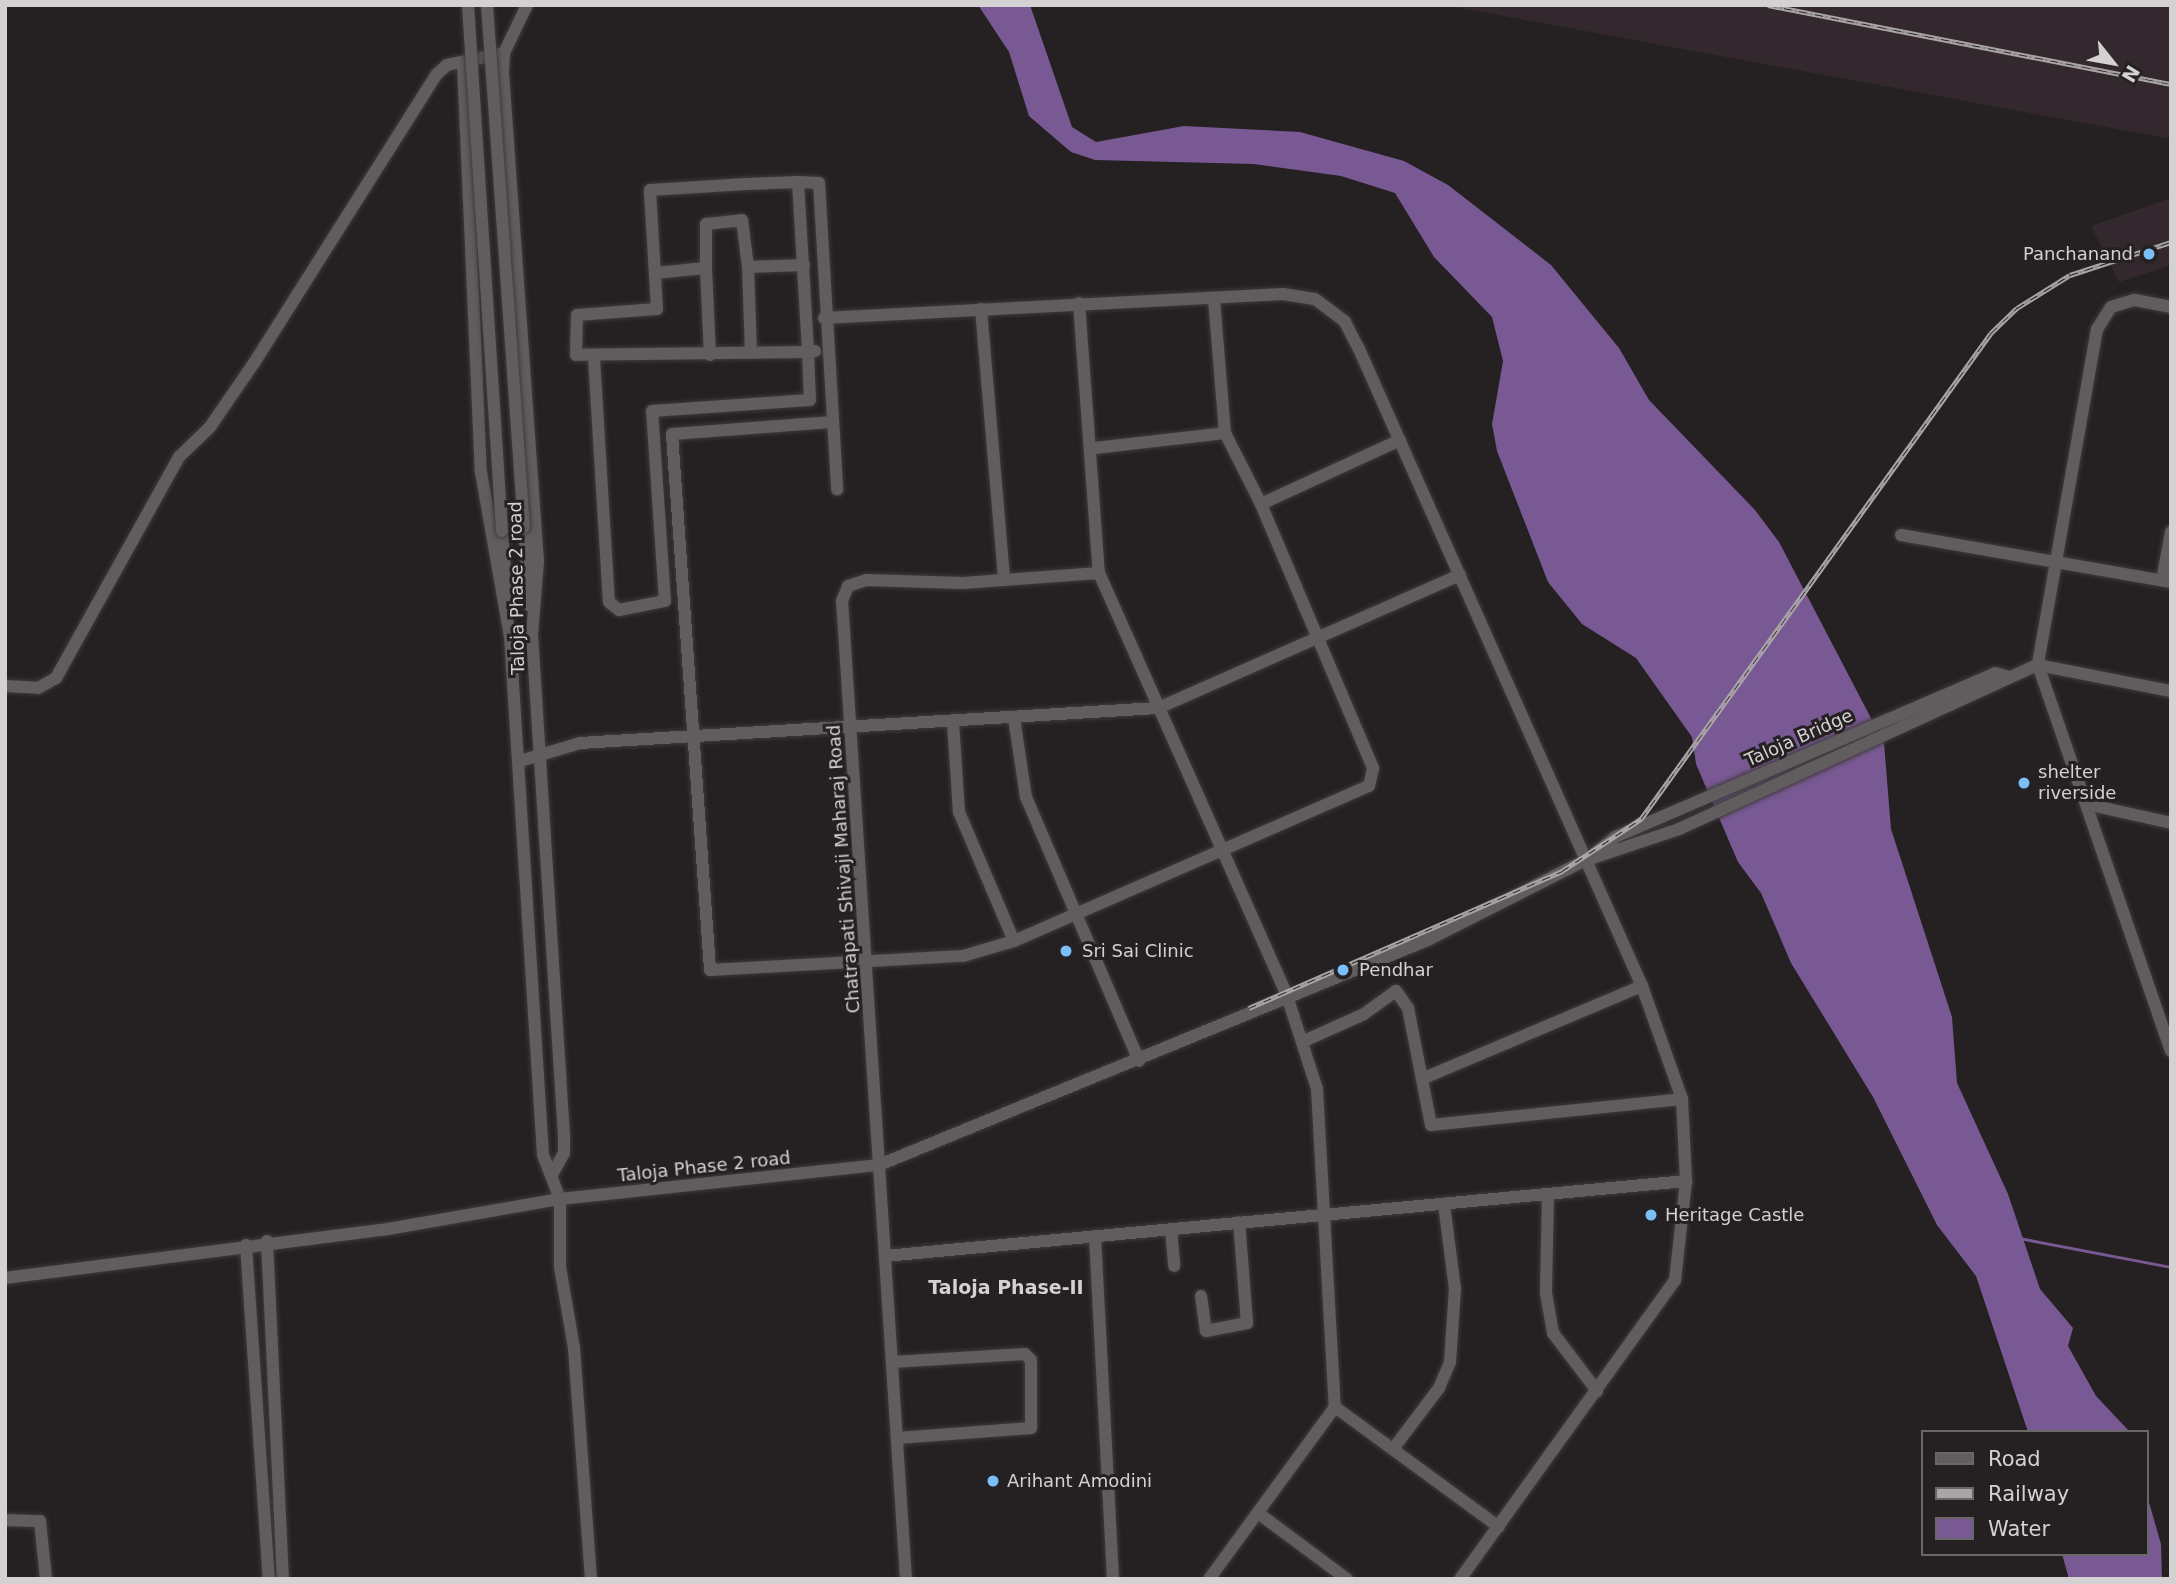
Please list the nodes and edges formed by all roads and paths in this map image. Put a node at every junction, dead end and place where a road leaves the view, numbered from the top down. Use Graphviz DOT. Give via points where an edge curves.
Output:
graph roads {
  1 [pos="468,5"];
  2 [pos="487,5"];
  3 [pos="527,5"];
  4 [pos="504,53"];
  5 [pos="463,63"];
  6 [pos="798,182"];
  7 [pos="804,265"];
  8 [pos="748,267"];
  9 [pos="706,268"];
  10 [pos="655,273"];
  11 [pos="1213,298"];
  12 [pos="1079,303"];
  13 [pos="2171,307"];
  14 [pos="982,309"];
  15 [pos="824,318"];
  16 [pos="827,351"];
  17 [pos="808,352"];
  18 [pos="751,353"];
  19 [pos="710,355"];
  20 [pos="594,358"];
  21 [pos="832,422"];
  22 [pos="1225,433"];
  23 [pos="1400,440"];
  24 [pos="1094,448"];
  25 [pos="675,481"];
  26 [pos="656,482"];
  27 [pos="837,489"];
  28 [pos="1261,503"];
  29 [pos="2171,532"];
  30 [pos="1901,535"];
  31 [pos="2053,560"];
  32 [pos="681,565"];
  33 [pos="663,566"];
  34 [pos="1100,573"];
  35 [pos="1460,575"];
  36 [pos="1004,580"];
  37 [pos="2166,581"];
  38 [pos="532,634"];
  39 [pos="510,636"];
  40 [pos="1314,639"];
  41 [pos="2038,665"];
  42 [pos="5,687"];
  43 [pos="2171,691"];
  44 [pos="1942,701"];
  45 [pos="1158,708"];
  46 [pos="1014,718"];
  47 [pos="953,722"];
  48 [pos="852,729"];
  49 [pos="691,737"];
  50 [pos="542,760"];
  51 [pos="520,761"];
  52 [pos="2086,804"];
  53 [pos="2171,823"];
  54 [pos="1220,847"];
  55 [pos="1586,860"];
  56 [pos="1077,912"];
  57 [pos="1014,941"];
  58 [pos="868,961"];
  59 [pos="1643,986"];
  60 [pos="1287,996"];
  61 [pos="1304,1041"];
  62 [pos="2171,1051"];
  63 [pos="1139,1061"];
  64 [pos="1424,1078"];
  65 [pos="1682,1099"];
  66 [pos="879,1165"];
  67 [pos="553,1173"];
  68 [pos="1686,1181"];
  69 [pos="1548,1195"];
  70 [pos="560,1199"];
  71 [pos="1444,1204"];
  72 [pos="1327,1214"];
  73 [pos="1239,1222"];
  74 [pos="1171,1229"];
  75 [pos="1096,1236"];
  76 [pos="267,1241"];
  77 [pos="246,1245"];
  78 [pos="886,1256"];
  79 [pos="1174,1266"];
  80 [pos="5,1278"];
  81 [pos="1201,1296"];
  82 [pos="892,1363"];
  83 [pos="1597,1391"];
  84 [pos="1335,1407"];
  85 [pos="897,1437"];
  86 [pos="1393,1450"];
  87 [pos="1258,1513"];
  88 [pos="5,1520"];
  89 [pos="1499,1527"];
  90 [pos="46,1579"];
  91 [pos="269,1579"];
  92 [pos="284,1579"];
  93 [pos="591,1579"];
  94 [pos="906,1579"];
  95 [pos="1113,1579"];
  96 [pos="1209,1579"];
  97 [pos="1347,1579"];
  98 [pos="1460,1579"];
  1 -- 39 [label="street, bridge"];
  2 -- 38 [label="street, bridge"];
  3 -- 4 [label="street, Taloja Phase 2 road"];
  4 -- 5 [label="street"];
  4 -- 38 [label="street, Taloja Phase 2 road" via="538,562"];
  5 -- 39 [label="street, Taloja Phase 2 road" via="481,472"];
  5 -- 42 [label="street" via="436,74 210,427 195,439 139,521 56,678 37,688"];
  6 -- 7 [label="street"];
  6 -- 10 [label="street" via="650,190"];
  6 -- 15 [label="street" via="819,183"];
  7 -- 8 [label="street"];
  7 -- 17 [label="street"];
  8 -- 9 [label="street" via="742,220 706,224"];
  8 -- 18 [label="street"];
  9 -- 10 [label="street"];
  9 -- 19 [label="street"];
  10 -- 20 [label="street" via="656,310 576,316 577,357"];
  11 -- 12 [label="street"];
  11 -- 22 [label="street"];
  11 -- 23 [label="street" via="1315,299 1345,322"];
  12 -- 14 [label="street"];
  12 -- 24 [label="street"];
  13 -- 31 [label="street" via="2134,300 2111,307 2097,329"];
  14 -- 15 [label="street"];
  14 -- 36 [label="street"];
  15 -- 16 [label="street"];
  16 -- 17 [label="street"];
  16 -- 21 [label="street"];
  17 -- 18 [label="street"];
  17 -- 26 [label="street" via="809,400 652,411"];
  18 -- 19 [label="street"];
  19 -- 20 [label="street"];
  20 -- 33 [label="street" via="611,607 664,603"];
  21 -- 25 [label="street" via="672,434"];
  21 -- 27 [label="street"];
  22 -- 24 [label="street"];
  22 -- 28 [label="street"];
  23 -- 28 [label="street"];
  23 -- 35 [label="street"];
  24 -- 34 [label="street"];
  25 -- 26 [label="street"];
  25 -- 32 [label="street"];
  26 -- 33 [label="street"];
  28 -- 40 [label="street"];
  29 -- 37 [label="street"];
  30 -- 31 [label="street"];
  31 -- 37 [label="street"];
  31 -- 41 [label="street"];
  32 -- 33 [label="street"];
  32 -- 49 [label="street"];
  34 -- 36 [label="street, Chatrapati Shivaji Maharaj Road"];
  34 -- 45 [label="street"];
  35 -- 40 [label="street"];
  35 -- 55 [label="street"];
  36 -- 48 [label="street, Chatrapati Shivaji Maharaj Road" via="866,580 848,586 842,601"];
  38 -- 50 [label="street, Taloja Phase 2 road"];
  39 -- 51 [label="street, Taloja Phase 2 road"];
  40 -- 45 [label="street"];
  40 -- 54 [label="street" via="1373,768 1369,786"];
  41 -- 43 [label="street"];
  41 -- 44 [label="street"];
  41 -- 52 [label="street"];
  44 -- 55 [label="street, Taloja Bridge" via="1679,829 1622,853"];
  44 -- 55 [label="street, Taloja Bridge" via="1615,837"];
  45 -- 46 [label="street"];
  45 -- 54 [label="street"];
  46 -- 47 [label="street"];
  46 -- 56 [label="street" via="1026,797"];
  47 -- 48 [label="street"];
  47 -- 57 [label="street" via="959,812"];
  48 -- 49 [label="street"];
  48 -- 58 [label="street, Chatrapati Shivaji Maharaj Road"];
  49 -- 50 [label="street" via="580,743"];
  49 -- 58 [label="street" via="710,970"];
  50 -- 51 [label="street"];
  50 -- 67 [label="street, Taloja Phase 2 road" via="564,1135 564,1153"];
  51 -- 67 [label="street, Taloja Phase 2 road" via="543,1155"];
  52 -- 53 [label="street"];
  52 -- 62 [label="street"];
  54 -- 56 [label="street"];
  54 -- 60 [label="street"];
  55 -- 59 [label="street"];
  55 -- 60 [label="street, Taloja Phase 2 road" via="1428,940"];
  56 -- 57 [label="street"];
  56 -- 63 [label="street"];
  57 -- 58 [label="street" via="963,956"];
  58 -- 66 [label="street, Chatrapati Shivaji Maharaj Road"];
  59 -- 64 [label="street"];
  59 -- 65 [label="street"];
  60 -- 61 [label="street"];
  60 -- 63 [label="street, Taloja Phase 2 road"];
  61 -- 64 [label="street" via="1364,1014 1396,991 1408,1008"];
  61 -- 72 [label="street" via="1317,1089"];
  63 -- 66 [label="street, Taloja Phase 2 road"];
  64 -- 65 [label="street" via="1431,1125"];
  65 -- 68 [label="street"];
  66 -- 70 [label="street, Taloja Phase 2 road"];
  66 -- 78 [label="street, Chatrapati Shivaji Maharaj Road"];
  67 -- 70 [label="street, Taloja Phase 2 road"];
  68 -- 69 [label="street"];
  68 -- 83 [label="street" via="1675,1280"];
  69 -- 71 [label="street"];
  69 -- 83 [label="street" via="1546,1293 1553,1333"];
  70 -- 76 [label="street"];
  70 -- 93 [label="street" via="561,1267 573,1349"];
  71 -- 72 [label="street"];
  71 -- 86 [label="street" via="1455,1289 1450,1362 1439,1388"];
  72 -- 73 [label="street"];
  72 -- 84 [label="street"];
  73 -- 74 [label="street"];
  73 -- 81 [label="street" via="1247,1323 1206,1331"];
  74 -- 75 [label="street"];
  74 -- 79 [label="street"];
  75 -- 78 [label="street"];
  75 -- 95 [label="street"];
  76 -- 77 [label="street"];
  76 -- 92 [label="street"];
  77 -- 80 [label="street"];
  77 -- 91 [label="street"];
  78 -- 82 [label="street, Chatrapati Shivaji Maharaj Road"];
  82 -- 85 [label="street, Chatrapati Shivaji Maharaj Road"];
  82 -- 85 [label="street" via="1025,1354 1031,1360 1029,1429"];
  83 -- 89 [label="street"];
  84 -- 86 [label="street"];
  84 -- 87 [label="street"];
  85 -- 94 [label="street, Chatrapati Shivaji Maharaj Road"];
  86 -- 89 [label="street"];
  87 -- 96 [label="street"];
  87 -- 97 [label="street"];
  88 -- 90 [label="street" via="40,1521"];
  89 -- 98 [label="street"];
}
